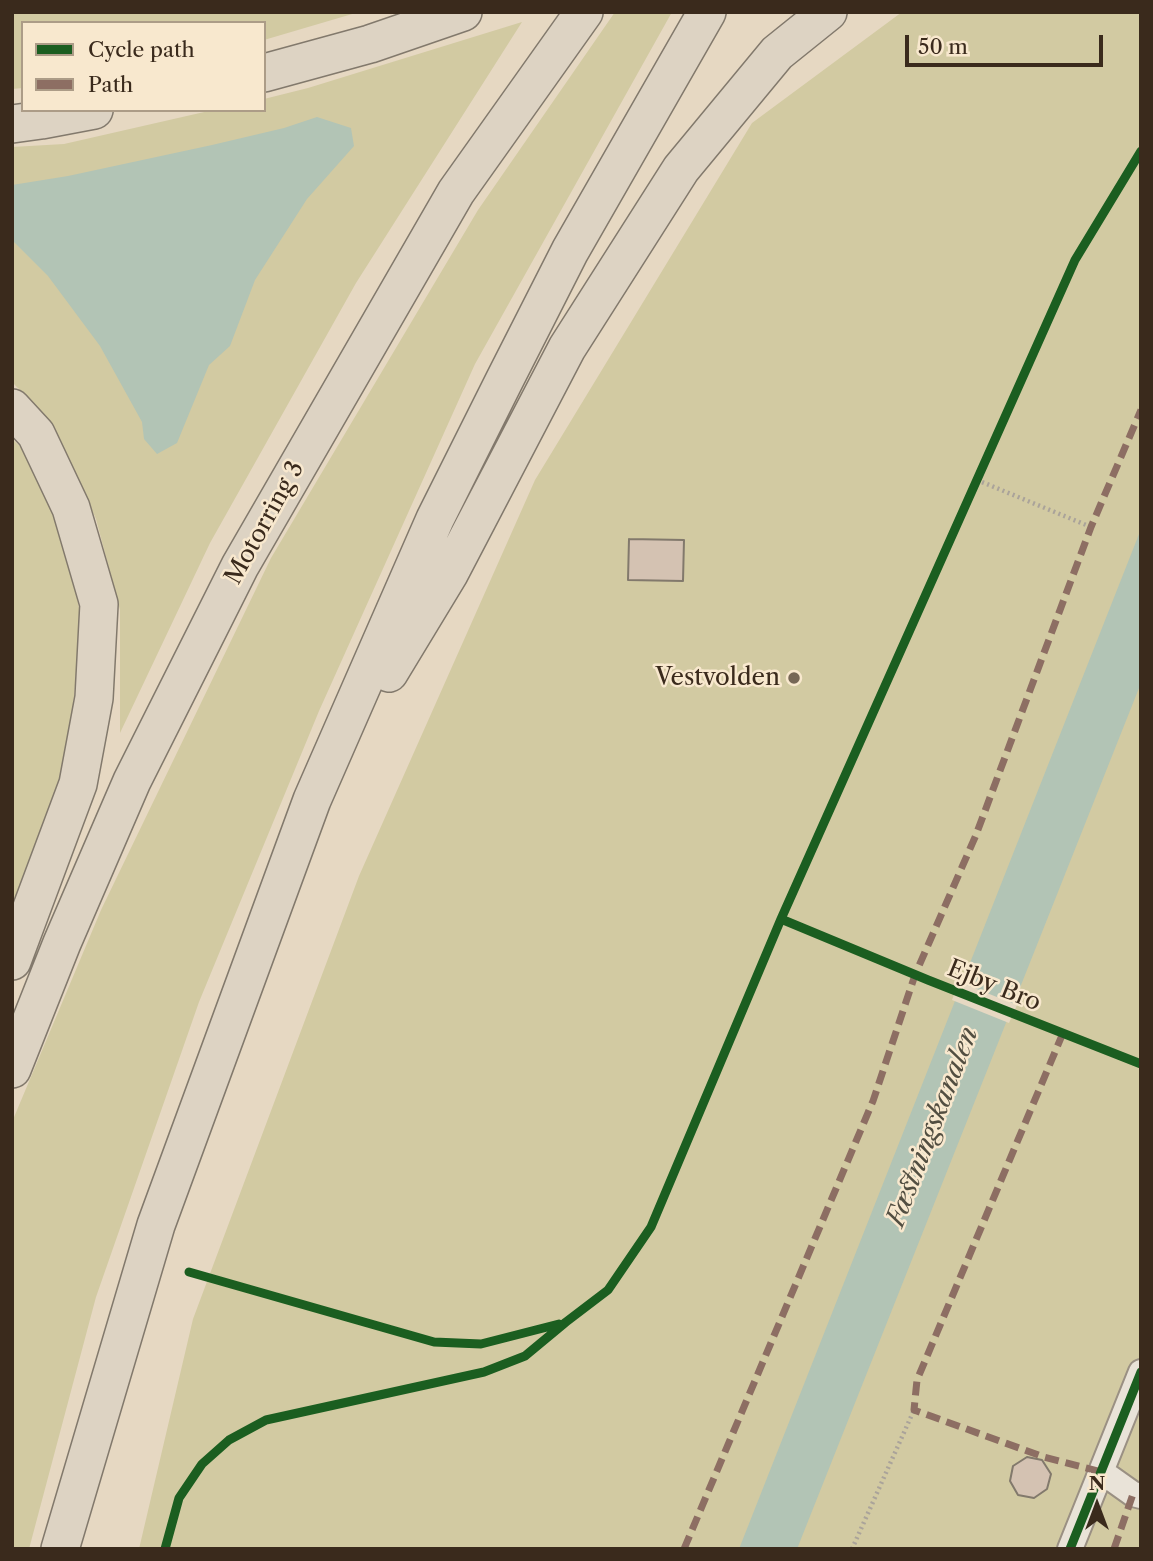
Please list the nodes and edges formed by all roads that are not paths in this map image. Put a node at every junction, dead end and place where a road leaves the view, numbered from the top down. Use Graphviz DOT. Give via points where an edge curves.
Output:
graph roads {
  1 [pos="463,12"];
  2 [pos="584,12"];
  3 [pos="707,12"];
  4 [pos="828,12"];
  5 [pos="266,72"];
  6 [pos="83,112"];
  7 [pos="12,124"];
  8 [pos="12,408"];
  9 [pos="312,800"];
  10 [pos="12,961"];
  11 [pos="12,1069"];
  12 [pos="1141,1372"];
  13 [pos="1102,1472"];
  14 [pos="1141,1496"];
  15 [pos="60,1549"];
  16 [pos="1070,1549"];
  1 -- 5 [label="highway"];
  2 -- 11 [label="highway, Motorring 3" via="456,192 240,566 132,781"];
  3 -- 9 [label="highway" via="570,251 504,381 435,519"];
  4 -- 9 [label="highway" via="777,53 681,169 568,348 449,574"];
  6 -- 7 [label="highway"];
  8 -- 10 [label="highway" via="36,434 71,508 99,604 94,698 79,784"];
  9 -- 15 [label="highway" via="156,1225"];
  12 -- 13 [label="street"];
  13 -- 14 [label="street"];
  13 -- 16 [label="street"];
}
